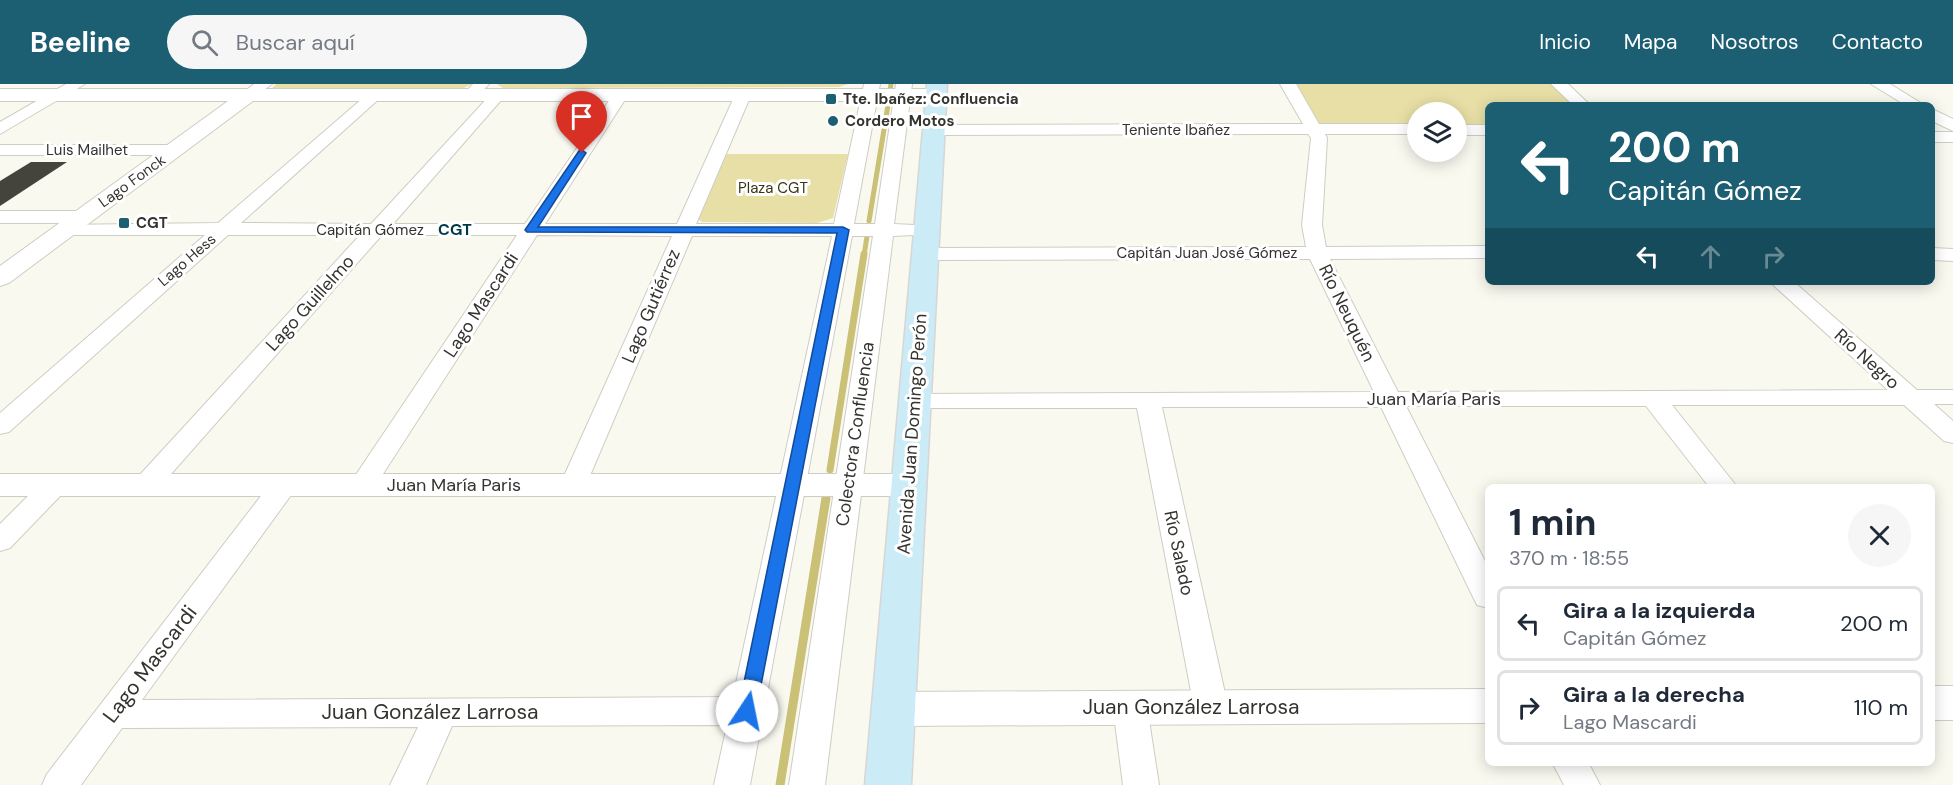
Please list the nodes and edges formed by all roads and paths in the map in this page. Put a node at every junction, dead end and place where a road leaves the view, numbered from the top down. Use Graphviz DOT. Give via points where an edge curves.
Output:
graph roads {
  1 [pos="77,84"];
  2 [pos="1288,84"];
  3 [pos="1559,84"];
  4 [pos="1879,84"];
  5 [pos="871,89"];
  6 [pos="903,89"];
  7 [pos="937,89"];
  8 [pos="53,90"];
  9 [pos="256,90"];
  10 [pos="483,91"];
  11 [pos="0,95"];
  12 [pos="28,95"];
  13 [pos="375,95"];
  14 [pos="620,95"];
  15 [pos="743,95"];
  16 [pos="1579,102"];
  17 [pos="1911,102"];
  18 [pos="0,111"];
  19 [pos="1935,116"];
  20 [pos="1953,126"];
  21 [pos="0,129"];
  22 [pos="1315,129"];
  23 [pos="1407,129"];
  24 [pos="934,130"];
  25 [pos="1467,130"];
  26 [pos="1485,130"];
  27 [pos="1935,137"];
  28 [pos="1953,137"];
  29 [pos="0,150"];
  30 [pos="174,150"];
  31 [pos="0,217"];
  32 [pos="74,223"];
  33 [pos="222,230"];
  34 [pos="377,230"];
  35 [pos="531,230"];
  36 [pos="684,230"];
  37 [pos="843,230"];
  38 [pos="883,230"];
  39 [pos="926,242"];
  40 [pos="1317,252"];
  41 [pos="1485,252"];
  42 [pos="1935,255"];
  43 [pos="1953,255"];
  44 [pos="0,278"];
  45 [pos="1784,285"];
  46 [pos="1910,397"];
  47 [pos="1953,397"];
  48 [pos="1653,398"];
  49 [pos="1390,399"];
  50 [pos="1148,400"];
  51 [pos="915,401"];
  52 [pos="0,426"];
  53 [pos="1953,435"];
  54 [pos="1722,484"];
  55 [pos="0,485"];
  56 [pos="55,485"];
  57 [pos="146,485"];
  58 [pos="284,485"];
  59 [pos="362,485"];
  60 [pos="573,485"];
  61 [pos="792,485"];
  62 [pos="848,485"];
  63 [pos="909,485"];
  64 [pos="0,541"];
  65 [pos="1485,591"];
  66 [pos="1935,703"];
  67 [pos="1953,703"];
  68 [pos="1485,706"];
  69 [pos="1130,707"];
  70 [pos="1211,707"];
  71 [pos="893,709"];
  72 [pos="747,711"];
  73 [pos="442,712"];
  74 [pos="113,714"];
  75 [pos="1572,766"];
  76 [pos="60,785"];
  77 [pos="408,785"];
  78 [pos="732,785"];
  79 [pos="807,785"];
  80 [pos="888,785"];
  81 [pos="1141,785"];
  82 [pos="1582,785"];
  1 -- 8 [label="street"];
  2 -- 22 [label="street, Río Neuquén"];
  3 -- 16 [label="street"];
  4 -- 17 [label="street"];
  5 -- 6 [label="street"];
  5 -- 15 [label="street"];
  5 -- 37 [label="street"];
  6 -- 7 [label="street"];
  6 -- 38 [label="street, Colectora Confluencia"];
  7 -- 24 [label="main road, Avenida Juan Domingo Perón"];
  8 -- 9 [label="street"];
  8 -- 12 [label="street"];
  8 -- 21 [label="street"];
  9 -- 13 [label="street"];
  9 -- 30 [label="street, Lago Fonck"];
  10 -- 13 [label="street"];
  10 -- 14 [label="street"];
  10 -- 34 [label="street, Lago Guillelmo"];
  11 -- 12 [label="street"];
  12 -- 18 [label="street"];
  13 -- 33 [label="street, Lago Hess"];
  14 -- 15 [label="street"];
  14 -- 35 [label="street, Lago Mascardi"];
  15 -- 36 [label="street, Lago Gutiérrez"];
  19 -- 20 [label="street"];
  22 -- 23 [label="street, Teniente Ibañez"];
  22 -- 24 [label="street, Teniente Ibañez"];
  22 -- 40 [label="street, Río Neuquén" via="1320,148 1312,225"];
  24 -- 39 [label="main road, Avenida Juan Domingo Perón"];
  25 -- 26 [label="street"];
  27 -- 28 [label="street"];
  29 -- 30 [label="street, Luis Mailhet"];
  30 -- 32 [label="street, Lago Fonck"];
  31 -- 32 [label="street, Capitán Gómez"];
  32 -- 33 [label="street, Capitán Gómez"];
  32 -- 44 [label="street, Lago Fonck"];
  33 -- 34 [label="street, Capitán Gómez"];
  33 -- 52 [label="street, Lago Hess"];
  34 -- 35 [label="street, Capitán Gómez"];
  34 -- 57 [label="street, Lago Guillelmo"];
  35 -- 36 [label="street, Capitán Gómez"];
  35 -- 59 [label="street, Lago Mascardi"];
  36 -- 37 [label="street, Capitán Gómez"];
  36 -- 60 [label="street, Lago Gutiérrez"];
  37 -- 38 [label="street, Capitán Gómez"];
  37 -- 61 [label="street"];
  38 -- 39 [label="street, Capitán Gómez"];
  38 -- 62 [label="street, Colectora Confluencia"];
  39 -- 40 [label="street, Capitán Juan José Gómez"];
  39 -- 51 [label="main road, Avenida Juan Domingo Perón"];
  40 -- 41 [label="street, Capitán Juan José Gómez"];
  40 -- 49 [label="street, Río Neuquén"];
  42 -- 43 [label="street"];
  45 -- 46 [label="street, Río Negro"];
  46 -- 47 [label="street, Juan María Paris"];
  46 -- 48 [label="street, Juan María Paris"];
  46 -- 53 [label="street, Río Negro"];
  48 -- 49 [label="street, Juan María Paris"];
  48 -- 54 [label="street"];
  49 -- 50 [label="street, Juan María Paris"];
  49 -- 65 [label="street, Río Neuquén"];
  50 -- 51 [label="street, Juan María Paris"];
  50 -- 70 [label="street, Río Salado"];
  51 -- 63 [label="main road, Avenida Juan Domingo Perón"];
  55 -- 56 [label="street, Juan María Paris"];
  56 -- 57 [label="street, Juan María Paris"];
  56 -- 64 [label="street"];
  57 -- 58 [label="street, Juan María Paris"];
  58 -- 59 [label="street, Juan María Paris"];
  58 -- 74 [label="street, Lago Mascardi"];
  59 -- 60 [label="street, Juan María Paris"];
  60 -- 61 [label="street, Juan María Paris"];
  61 -- 62 [label="street, Juan María Paris"];
  61 -- 72 [label="street"];
  62 -- 63 [label="street, Juan María Paris"];
  62 -- 79 [label="street, Colectora Confluencia"];
  63 -- 71 [label="main road, Avenida Juan Domingo Perón"];
  66 -- 67 [label="street"];
  68 -- 70 [label="street, Juan González Larrosa"];
  69 -- 70 [label="street, Juan González Larrosa"];
  69 -- 71 [label="street, Juan González Larrosa"];
  69 -- 81 [label="street"];
  71 -- 80 [label="main road, Avenida Juan Domingo Perón"];
  72 -- 73 [label="street, Juan González Larrosa"];
  72 -- 78 [label="street"];
  73 -- 74 [label="street, Juan González Larrosa"];
  73 -- 77 [label="street"];
  74 -- 76 [label="street, Lago Mascardi"];
  75 -- 82 [label="street"];
}
